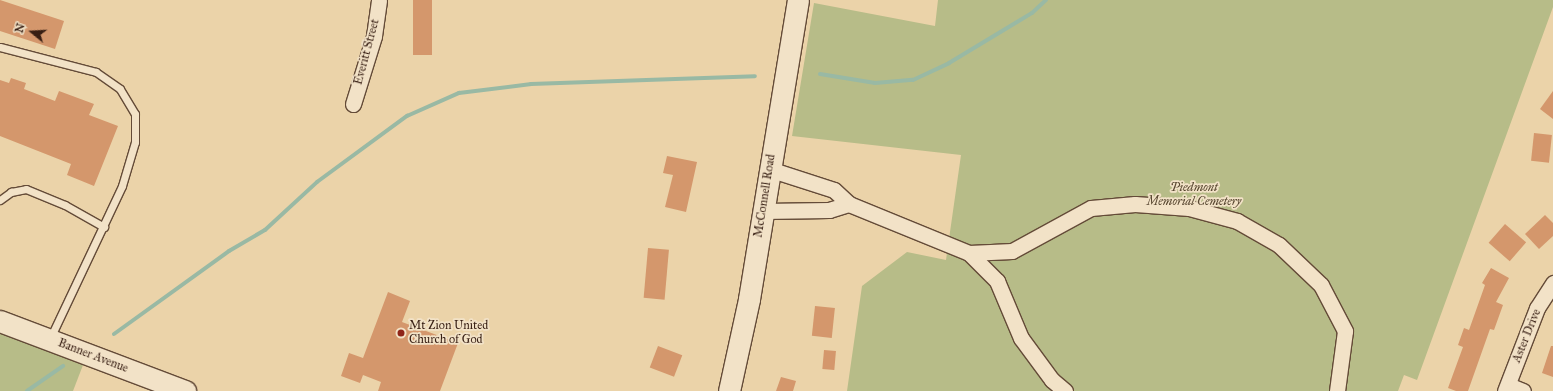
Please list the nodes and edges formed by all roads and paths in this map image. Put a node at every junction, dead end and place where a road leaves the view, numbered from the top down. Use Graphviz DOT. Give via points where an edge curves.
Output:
graph roads {
  1 [pos="379,0"];
  2 [pos="798,0"];
  3 [pos="0,47"];
  4 [pos="353,104"];
  5 [pos="769,169"];
  6 [pos="0,200"];
  7 [pos="849,204"];
  8 [pos="762,211"];
  9 [pos="104,227"];
  10 [pos="969,253"];
  11 [pos="1553,283"];
  12 [pos="0,321"];
  13 [pos="49,339"];
  14 [pos="1506,388"];
  15 [pos="186,391"];
  16 [pos="729,391"];
  17 [pos="1065,391"];
  18 [pos="1337,391"];
  19 [pos="1523,391"];
  1 -- 4 [label="street, Everitt Street" via="374,36"];
  2 -- 5 [label="street, McConnell Road"];
  3 -- 9 [label="lane" via="96,72 120,89 135,114 135,142 122,186"];
  5 -- 7 [label="street" via="834,190"];
  5 -- 8 [label="street, McConnell Road"];
  6 -- 9 [label="lane" via="11,192 26,189 65,205"];
  7 -- 8 [label="street" via="830,210"];
  7 -- 10 [label="street"];
  8 -- 16 [label="street, McConnell Road"];
  9 -- 13 [label="lane"];
  10 -- 17 [label="street" via="997,281 1021,338 1052,380"];
  10 -- 18 [label="street" via="1012,251 1091,208 1135,204 1189,208 1236,221 1279,245 1321,285 1345,331"];
  11 -- 14 [label="street, Aster Drive" via="1537,308"];
  12 -- 13 [label="street, Banner Avenue"];
  13 -- 15 [label="street, Banner Avenue"];
  14 -- 19 [label="street"];
}
